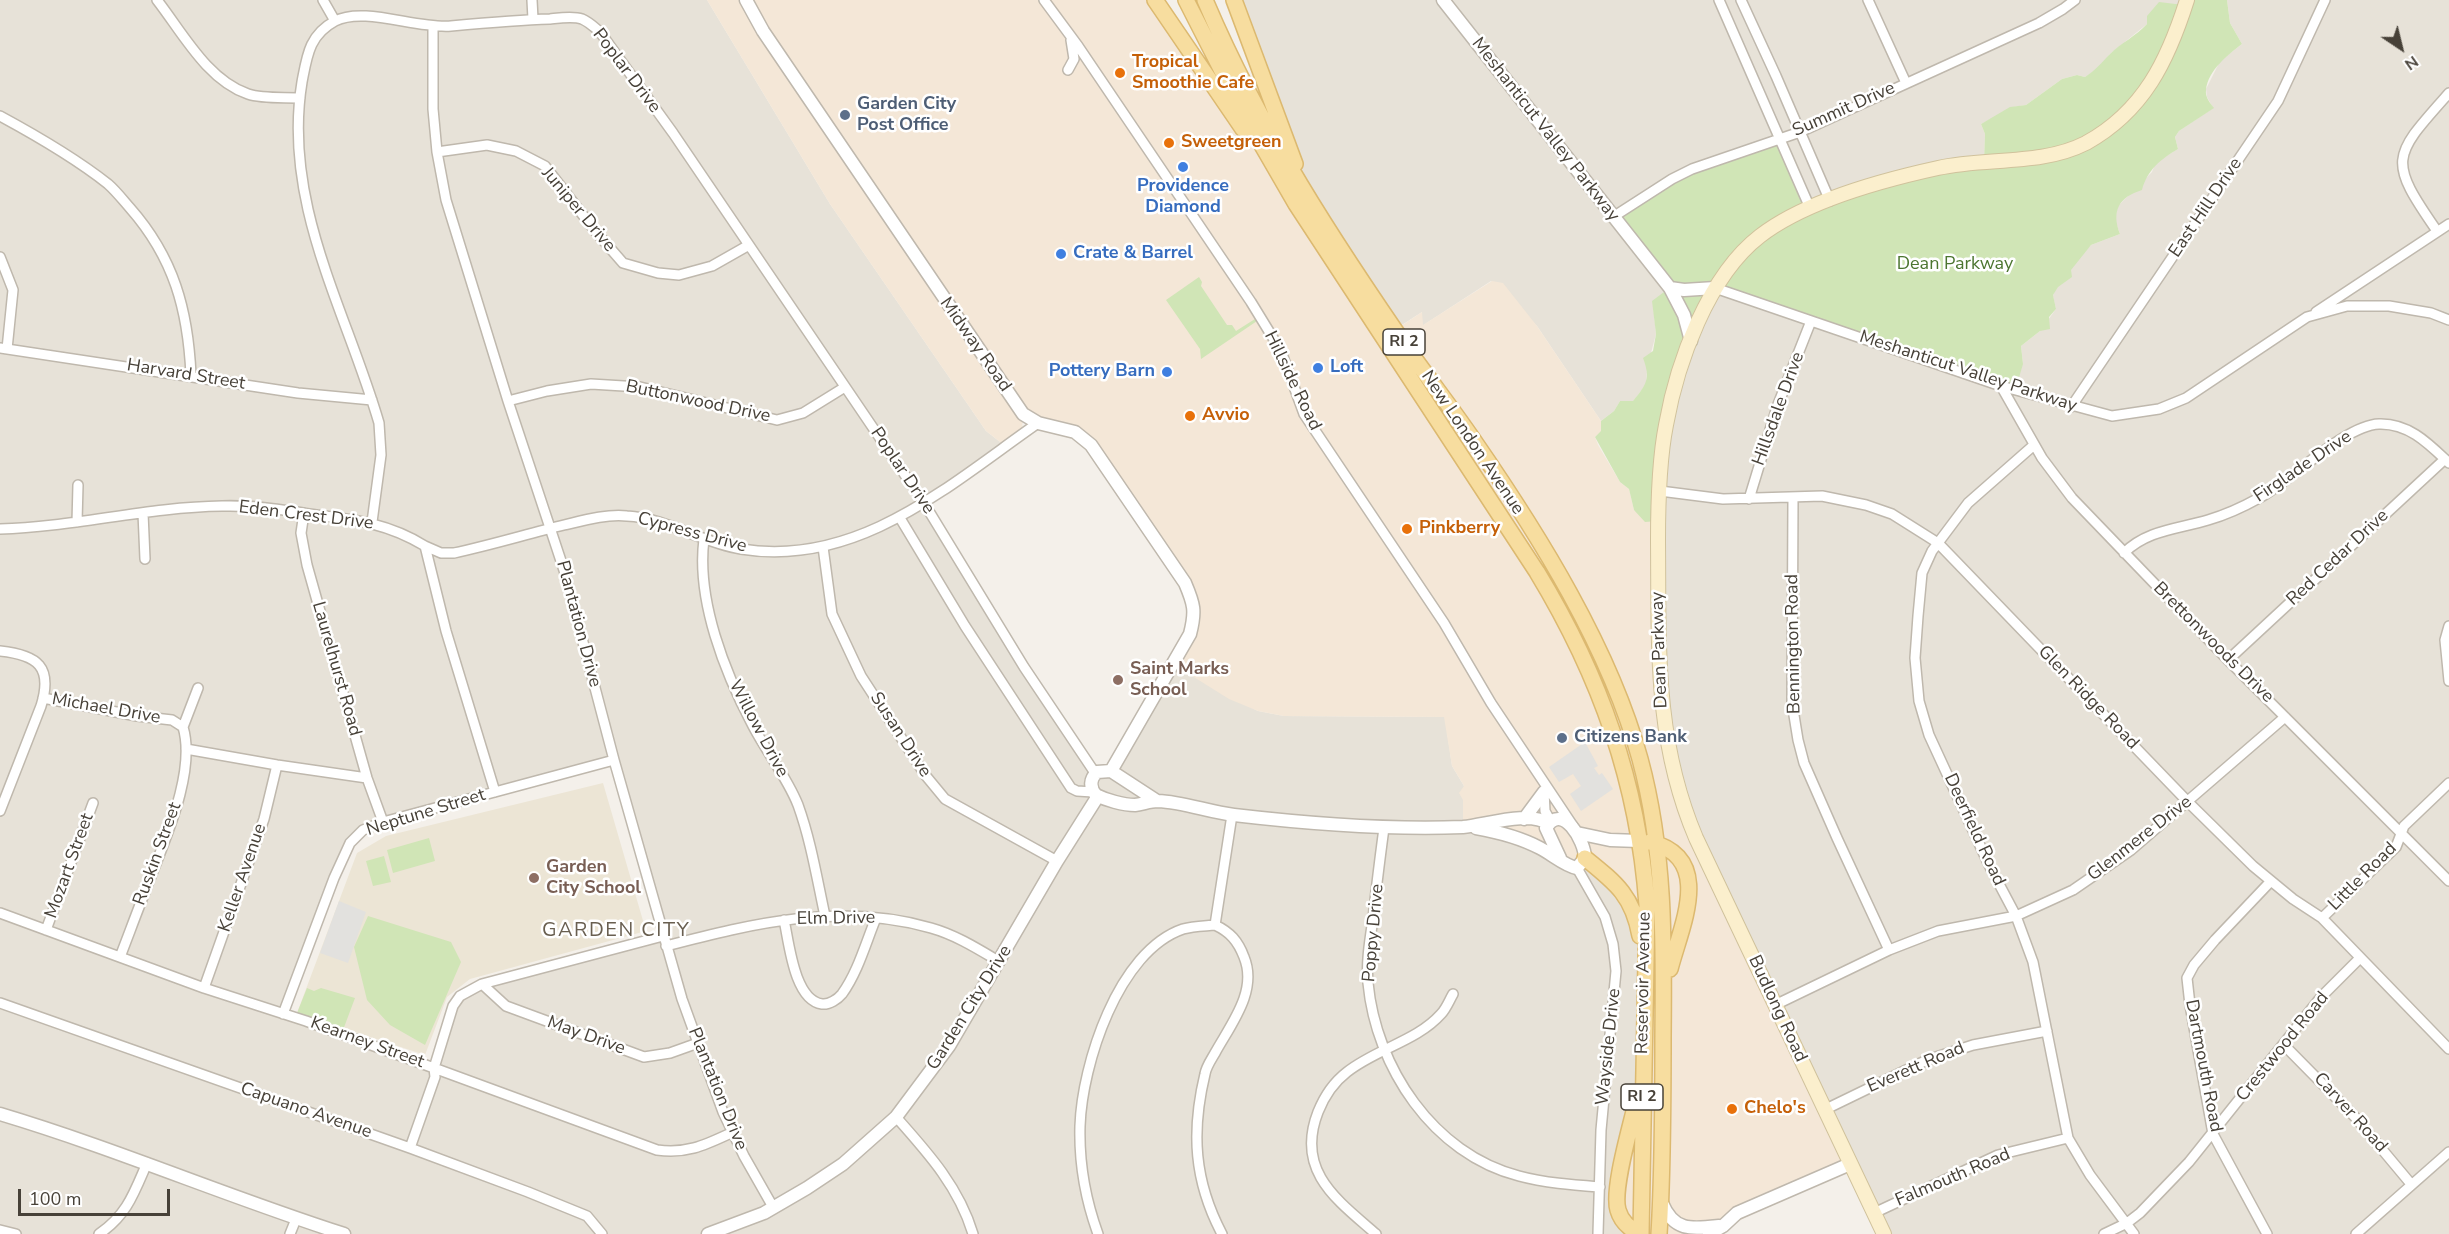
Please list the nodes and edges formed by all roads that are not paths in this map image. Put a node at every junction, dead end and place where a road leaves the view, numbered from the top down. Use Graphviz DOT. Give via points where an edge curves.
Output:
graph roads {
  1 [pos="157,0"];
  2 [pos="323,0"];
  3 [pos="532,0"];
  4 [pos="746,0"];
  5 [pos="1044,0"];
  6 [pos="1155,0"];
  7 [pos="1186,0"];
  8 [pos="1205,0"];
  9 [pos="1234,0"];
  10 [pos="1443,0"];
  11 [pos="1719,0"];
  12 [pos="1741,0"];
  13 [pos="1868,0"];
  14 [pos="2075,0"];
  15 [pos="2187,0"];
  16 [pos="2325,0"];
  17 [pos="533,19"];
  18 [pos="335,21"];
  19 [pos="433,28"];
  20 [pos="1071,40"];
  21 [pos="1068,70"];
  22 [pos="1906,83"];
  23 [pos="2449,93"];
  24 [pos="300,98"];
  25 [pos="0,116"];
  26 [pos="1800,132"];
  27 [pos="1780,138"];
  28 [pos="437,152"];
  29 [pos="1276,171"];
  30 [pos="1305,192"];
  31 [pos="1830,201"];
  32 [pos="1810,208"];
  33 [pos="1613,217"];
  34 [pos="2449,224"];
  35 [pos="2437,231"];
  36 [pos="749,245"];
  37 [pos="0,257"];
  38 [pos="1670,288"];
  39 [pos="1715,288"];
  40 [pos="2307,317"];
  41 [pos="2449,320"];
  42 [pos="1811,321"];
  43 [pos="1691,341"];
  44 [pos="3,349"];
  45 [pos="191,375"];
  46 [pos="2001,386"];
  47 [pos="845,387"];
  48 [pos="372,400"];
  49 [pos="508,401"];
  50 [pos="2071,406"];
  51 [pos="1038,423"];
  52 [pos="2034,445"];
  53 [pos="2447,461"];
  54 [pos="78,485"];
  55 [pos="1660,492"];
  56 [pos="1793,498"];
  57 [pos="1749,499"];
  58 [pos="924,503"];
  59 [pos="142,513"];
  60 [pos="304,513"];
  61 [pos="900,518"];
  62 [pos="77,522"];
  63 [pos="372,522"];
  64 [pos="551,528"];
  65 [pos="0,529"];
  66 [pos="704,539"];
  67 [pos="1938,543"];
  68 [pos="425,546"];
  69 [pos="823,547"];
  70 [pos="2124,553"];
  71 [pos="144,559"];
  72 [pos="2449,626"];
  73 [pos="0,651"];
  74 [pos="2228,660"];
  75 [pos="2449,681"];
  76 [pos="198,688"];
  77 [pos="44,698"];
  78 [pos="2285,717"];
  79 [pos="183,727"];
  80 [pos="186,749"];
  81 [pos="614,760"];
  82 [pos="277,765"];
  83 [pos="1095,773"];
  84 [pos="1114,774"];
  85 [pos="367,778"];
  86 [pos="1675,781"];
  87 [pos="2449,783"];
  88 [pos="1544,789"];
  89 [pos="495,792"];
  90 [pos="1100,795"];
  91 [pos="1157,801"];
  92 [pos="93,802"];
  93 [pos="2188,802"];
  94 [pos="0,811"];
  95 [pos="1232,815"];
  96 [pos="1524,819"];
  97 [pos="383,822"];
  98 [pos="1550,823"];
  99 [pos="1466,826"];
  100 [pos="1384,828"];
  101 [pos="1575,829"];
  102 [pos="2402,835"];
  103 [pos="1639,841"];
  104 [pos="1657,844"];
  105 [pos="1560,858"];
  106 [pos="1057,861"];
  107 [pos="1581,863"];
  108 [pos="2449,880"];
  109 [pos="2271,881"];
  110 [pos="0,913"];
  111 [pos="825,916"];
  112 [pos="2016,916"];
  113 [pos="876,918"];
  114 [pos="2322,918"];
  115 [pos="784,920"];
  116 [pos="1215,925"];
  117 [pos="46,930"];
  118 [pos="663,936"];
  119 [pos="666,946"];
  120 [pos="1889,950"];
  121 [pos="120,957"];
  122 [pos="2359,958"];
  123 [pos="1644,960"];
  124 [pos="1000,962"];
  125 [pos="482,984"];
  126 [pos="204,988"];
  127 [pos="1664,992"];
  128 [pos="1453,994"];
  129 [pos="0,1003"];
  130 [pos="1775,1005"];
  131 [pos="283,1014"];
  132 [pos="2047,1031"];
  133 [pos="698,1043"];
  134 [pos="2284,1045"];
  135 [pos="1383,1049"];
  136 [pos="2449,1049"];
  137 [pos="434,1068"];
  138 [pos="1642,1082"];
  139 [pos="1824,1110"];
  140 [pos="0,1114"];
  141 [pos="896,1117"];
  142 [pos="733,1132"];
  143 [pos="2213,1134"];
  144 [pos="2068,1138"];
  145 [pos="410,1148"];
  146 [pos="2449,1152"];
  147 [pos="147,1163"];
  148 [pos="1850,1164"];
  149 [pos="2411,1184"];
  150 [pos="1600,1187"];
  151 [pos="1661,1201"];
  152 [pos="773,1207"];
  153 [pos="1874,1213"];
  154 [pos="296,1219"];
  155 [pos="2127,1223"];
  156 [pos="1723,1226"];
  157 [pos="0,1230"];
  158 [pos="16,1234"];
  159 [pos="99,1234"];
  160 [pos="290,1234"];
  161 [pos="344,1234"];
  162 [pos="602,1234"];
  163 [pos="708,1234"];
  164 [pos="972,1234"];
  165 [pos="1098,1234"];
  166 [pos="1222,1234"];
  167 [pos="1376,1234"];
  168 [pos="1598,1234"];
  169 [pos="1640,1234"];
  170 [pos="1659,1234"];
  171 [pos="1709,1234"];
  172 [pos="1884,1234"];
  173 [pos="2104,1234"];
  174 [pos="2134,1234"];
  175 [pos="2267,1234"];
  176 [pos="2356,1234"];
  1 -- 24 [label="street" via="204,63 237,89 250,94"];
  2 -- 18 [label="street"];
  3 -- 17 [label="street"];
  4 -- 51 [label="street, Midway Road" via="973,343 1023,414"];
  5 -- 20 [label="street, Hillside Road"];
  6 -- 29 [label="main road" via="1236,120"];
  7 -- 29 [label="main road, New London Avenue / RI 2"];
  8 -- 30 [label="main road, New London Avenue / RI 2" via="1262,120"];
  9 -- 30 [label="main road"];
  10 -- 33 [label="street, Meshanticut Valley Parkway"];
  11 -- 27 [label="street"];
  12 -- 26 [label="street"];
  13 -- 22 [label="street"];
  14 -- 22 [label="street, Summit Drive" via="2039,23"];
  15 -- 31 [label="main road, Dean Parkway" via="2174,40 2142,96 2117,121 2084,144 2028,159 1939,167"];
  16 -- 50 [label="street, East Hill Drive" via="2278,101"];
  17 -- 19 [label="street, Poplar Drive"];
  17 -- 36 [label="street, Poplar Drive" via="580,18 600,32"];
  18 -- 19 [label="street, Poplar Drive" via="369,16"];
  18 -- 24 [label="street" via="320,32 308,51"];
  19 -- 28 [label="street, Plantation Drive"];
  20 -- 21 [label="street" via="1074,59"];
  20 -- 88 [label="street, Hillside Road" via="1251,302 1281,351 1304,414 1444,623"];
  22 -- 26 [label="street, Summit Drive"];
  23 -- 35 [label="street" via="2412,136 2403,150 2401,164 2411,194"];
  24 -- 48 [label="street" via="298,144 302,186 313,233"];
  25 -- 45 [label="street" via="110,185 158,244 183,308"];
  26 -- 27 [label="street, Summit Drive"];
  26 -- 31 [label="street"];
  27 -- 32 [label="street"];
  27 -- 33 [label="street, Summit Drive" via="1683,173"];
  28 -- 36 [label="street, Juniper Drive" via="488,145 516,151 544,166 623,263 679,275 712,266"];
  28 -- 49 [label="street, Plantation Drive" via="446,200"];
  29 -- 103 [label="main road, New London Avenue / RI 2" via="1566,621 1610,722 1626,774"];
  30 -- 104 [label="main road, New London Avenue / RI 2" via="1477,444 1570,596 1623,705 1648,789"];
  31 -- 32 [label="main road, Dean Parkway"];
  32 -- 39 [label="main road, Dean Parkway" via="1760,237"];
  33 -- 38 [label="street, Meshanticut Valley Parkway"];
  34 -- 35 [label="street"];
  35 -- 40 [label="street"];
  36 -- 47 [label="street, Poplar Drive"];
  37 -- 44 [label="street" via="13,290"];
  38 -- 39 [label="street"];
  38 -- 43 [label="street" via="1684,315"];
  39 -- 42 [label="street, Meshanticut Valley Parkway"];
  39 -- 43 [label="main road, Dean Parkway"];
  40 -- 41 [label="street, Meshanticut Valley Parkway" via="2347,306 2388,306"];
  40 -- 50 [label="street, Meshanticut Valley Parkway" via="2186,398 2159,409 2112,416"];
  42 -- 46 [label="street, Meshanticut Valley Parkway"];
  42 -- 57 [label="street, Hillsdale Drive" via="1777,407"];
  43 -- 55 [label="main road, Dean Parkway" via="1665,427"];
  44 -- 45 [label="street, Harvard Street"];
  45 -- 48 [label="street, Harvard Street" via="298,393"];
  46 -- 50 [label="street, Meshanticut Valley Parkway"];
  46 -- 52 [label="street, Brettonwoods Drive"];
  47 -- 49 [label="street, Buttonwood Drive" via="803,413 777,420 640,387 591,384"];
  47 -- 58 [label="street, Poplar Drive"];
  48 -- 63 [label="street" via="379,423 381,455"];
  49 -- 64 [label="street, Plantation Drive"];
  51 -- 58 [label="street, Cypress Drive"];
  51 -- 84 [label="street, Midway Road" via="1075,432 1091,445 1194,602 1190,634"];
  52 -- 67 [label="street, Deerfield Road" via="1968,503"];
  52 -- 70 [label="street, Brettonwoods Drive" via="2072,498"];
  53 -- 70 [label="street, Firglade Drive" via="2420,436 2376,424 2337,441 2274,490 2245,505 2209,520 2147,536"];
  53 -- 74 [label="street, Red Cedar Drive"];
  54 -- 62 [label="street"];
  55 -- 57 [label="street, Glen Ridge Road"];
  55 -- 86 [label="main road, Dean Parkway" via="1660,683"];
  56 -- 57 [label="street, Glen Ridge Road"];
  56 -- 67 [label="street, Glen Ridge Road" via="1822,496 1866,505 1892,514"];
  56 -- 120 [label="street, Bennington Road" via="1791,693 1798,740 1804,763"];
  58 -- 61 [label="street, Cypress Drive"];
  58 -- 83 [label="street, Poplar Drive" via="1024,667"];
  59 -- 60 [label="street, Eden Crest Drive" via="259,506"];
  59 -- 62 [label="street, Eden Crest Drive"];
  59 -- 71 [label="street"];
  60 -- 63 [label="street, Eden Crest Drive"];
  60 -- 85 [label="street, Laurelhurst Road" via="301,533 307,565"];
  61 -- 69 [label="street, Cypress Drive"];
  61 -- 90 [label="street, Poplar Drive" via="1071,788"];
  62 -- 65 [label="street, Eden Crest Drive"];
  63 -- 68 [label="street, Eden Crest Drive" via="403,532"];
  64 -- 66 [label="street, Cypress Drive" via="627,516 659,522"];
  64 -- 68 [label="street, Cypress Drive" via="454,553 441,553"];
  64 -- 81 [label="street, Plantation Drive"];
  66 -- 69 [label="street, Cypress Drive" via="741,549 790,551"];
  66 -- 111 [label="street, Willow Drive" via="701,563 717,639 731,679 797,804"];
  67 -- 93 [label="street, Glen Ridge Road"];
  67 -- 112 [label="street, Deerfield Road" via="1922,573 1915,658 1919,700 1929,735"];
  68 -- 89 [label="street" via="446,631"];
  69 -- 106 [label="street, Susan Drive" via="832,614 861,676 926,776 945,799"];
  70 -- 74 [label="street, Brettonwoods Drive"];
  72 -- 75 [label="street" via="2445,640"];
  73 -- 77 [label="street, Michael Drive" via="22,653 36,662 46,680"];
  74 -- 78 [label="street, Brettonwoods Drive"];
  76 -- 79 [label="street"];
  77 -- 79 [label="street, Michael Drive" via="172,720"];
  77 -- 94 [label="street"];
  78 -- 93 [label="street, Glenmere Drive"];
  78 -- 102 [label="street, Brettonwoods Drive"];
  79 -- 80 [label="street, Michael Drive"];
  80 -- 82 [label="street"];
  80 -- 121 [label="street, Ruskin Street" via="179,806"];
  81 -- 89 [label="street, Neptune Street"];
  81 -- 118 [label="street, Plantation Drive"];
  82 -- 85 [label="street"];
  82 -- 126 [label="street, Keller Avenue" via="264,819"];
  83 -- 84 [label="street" via="1102,770"];
  83 -- 90 [label="street, Garden City Drive" via="1091,783"];
  84 -- 90 [label="street, Garden City Drive" via="1117,791"];
  84 -- 91 [label="street"];
  85 -- 97 [label="street, Laurelhurst Road"];
  86 -- 130 [label="main road, Budlong Road" via="1696,838"];
  87 -- 102 [label="street, Little Road" via="2404,826"];
  88 -- 96 [label="street"];
  88 -- 98 [label="street, Hillside Road"];
  88 -- 101 [label="street, Hillside Road"];
  89 -- 97 [label="street, Neptune Street"];
  90 -- 91 [label="street" via="1134,805"];
  90 -- 106 [label="street, Garden City Drive"];
  91 -- 95 [label="street"];
  92 -- 117 [label="street, Mozart Street"];
  93 -- 109 [label="street, Glen Ridge Road"];
  93 -- 112 [label="street, Glenmere Drive" via="2102,872"];
  95 -- 100 [label="street"];
  95 -- 116 [label="street"];
  96 -- 98 [label="street"];
  96 -- 99 [label="street"];
  97 -- 131 [label="street, Neptune Street" via="363,830 350,843"];
  98 -- 101 [label="street" via="1558,820"];
  98 -- 105 [label="street" via="1546,828"];
  99 -- 100 [label="street"];
  99 -- 105 [label="street" via="1517,837"];
  100 -- 135 [label="street, Poppy Drive" via="1367,981"];
  101 -- 103 [label="street" via="1610,840"];
  101 -- 107 [label="street" via="1584,847"];
  102 -- 108 [label="street, Brettonwoods Drive"];
  102 -- 114 [label="street, Little Road" via="2396,847"];
  103 -- 104 [label="main road"];
  103 -- 123 [label="main road, Reservoir Avenue / RI 2" via="1647,905"];
  104 -- 127 [label="main road, Reservoir Avenue / RI 2" via="1664,917"];
  104 -- 127 [label="main road" via="1682,861 1689,887 1686,914"];
  105 -- 107 [label="street" via="1569,866"];
  106 -- 124 [label="street, Garden City Drive"];
  107 -- 123 [label="main road" via="1625,894 1638,921"];
  107 -- 150 [label="street, Wayside Drive" via="1605,917 1616,971 1601,1130"];
  109 -- 114 [label="street, Glen Ridge Road"];
  109 -- 143 [label="street, Dartmouth Road" via="2215,940 2187,978"];
  110 -- 117 [label="street, Kearney Street"];
  111 -- 113 [label="street, Elm Drive"];
  111 -- 115 [label="street, Elm Drive"];
  112 -- 120 [label="street, Glenmere Drive" via="1938,932"];
  112 -- 132 [label="street, Deerfield Road" via="2033,963"];
  113 -- 115 [label="street" via="841,995 822,1004 808,997 800,986"];
  113 -- 124 [label="street, Elm Drive" via="931,928"];
  114 -- 122 [label="street, Glen Ridge Road"];
  115 -- 119 [label="street, Elm Drive"];
  116 -- 165 [label="street" via="1183,929 1149,950 1120,988 1103,1027 1088,1071 1080,1125 1083,1172"];
  116 -- 166 [label="street" via="1229,931 1241,948 1250,977 1247,993 1205,1071 1195,1129 1199,1174"];
  117 -- 121 [label="street, Kearney Street"];
  118 -- 119 [label="street, Plantation Drive"];
  118 -- 125 [label="street"];
  119 -- 133 [label="street, Plantation Drive"];
  120 -- 130 [label="street, Glenmere Drive"];
  121 -- 126 [label="street, Kearney Street"];
  122 -- 134 [label="street, Crestwood Road" via="2321,997"];
  122 -- 136 [label="street, Glen Ridge Road"];
  123 -- 138 [label="main road, Reservoir Avenue / RI 2"];
  124 -- 141 [label="street, Garden City Drive" via="950,1046"];
  125 -- 133 [label="street, May Drive" via="506,1006 644,1057"];
  125 -- 137 [label="street" via="460,996 453,1006"];
  126 -- 131 [label="street, Kearney Street"];
  127 -- 151 [label="main road, Reservoir Avenue / RI 2"];
  128 -- 135 [label="street" via="1442,1013 1425,1028"];
  129 -- 145 [label="street, Capuano Avenue"];
  130 -- 139 [label="main road, Budlong Road"];
  131 -- 137 [label="street, Kearney Street"];
  132 -- 139 [label="street, Everett Road" via="1973,1045 1927,1059"];
  132 -- 144 [label="street, Deerfield Road"];
  133 -- 142 [label="street, Plantation Drive"];
  134 -- 143 [label="street, Crestwood Road"];
  134 -- 149 [label="street, Carver Road" via="2355,1117"];
  135 -- 150 [label="street, Poppy Drive" via="1409,1095 1437,1130 1471,1154 1517,1175"];
  135 -- 167 [label="street" via="1347,1072 1329,1090 1313,1124 1311,1143 1312,1158 1328,1190"];
  137 -- 142 [label="street, Kearney Street" via="657,1150 687,1151"];
  137 -- 145 [label="street" via="435,1077"];
  138 -- 169 [label="main road, Reservoir Avenue / RI 2"];
  138 -- 169 [label="main road" via="1617,1206 1624,1221"];
  139 -- 148 [label="main road, Budlong Road"];
  140 -- 147 [label="street"];
  141 -- 152 [label="street, Garden City Drive" via="843,1164"];
  141 -- 164 [label="street" via="953,1188"];
  142 -- 152 [label="street, Plantation Drive"];
  143 -- 155 [label="street, Crestwood Road" via="2160,1194"];
  143 -- 175 [label="street, Dartmouth Road"];
  144 -- 153 [label="street, Falmouth Road" via="1998,1155"];
  144 -- 155 [label="street, Deerfield Road"];
  145 -- 162 [label="street, Capuano Avenue" via="587,1216"];
  146 -- 149 [label="street"];
  147 -- 154 [label="street"];
  147 -- 159 [label="street" via="128,1206"];
  148 -- 153 [label="main road, Budlong Road"];
  148 -- 156 [label="street" via="1737,1213"];
  149 -- 176 [label="street"];
  150 -- 168 [label="street, Wayside Drive"];
  151 -- 156 [label="street" via="1670,1218 1685,1227"];
  151 -- 170 [label="main road, Reservoir Avenue / RI 2"];
  152 -- 163 [label="street, Garden City Drive"];
  153 -- 172 [label="main road, Budlong Road"];
  154 -- 160 [label="street"];
  154 -- 161 [label="street"];
  155 -- 173 [label="street, Crestwood Road"];
  155 -- 174 [label="street, Deerfield Road"];
  156 -- 171 [label="street"];
  157 -- 158 [label="street"];
}
